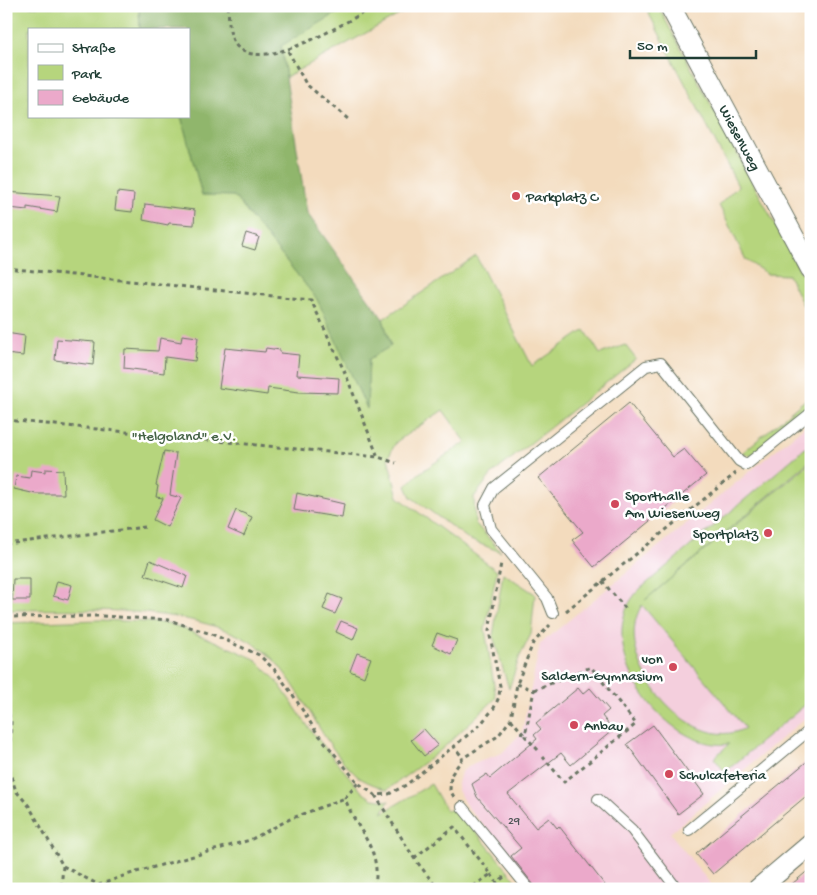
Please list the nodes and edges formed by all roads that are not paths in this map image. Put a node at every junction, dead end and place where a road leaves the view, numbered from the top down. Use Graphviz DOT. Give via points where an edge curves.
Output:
graph roads {
  1 [pos="670,6"];
  2 [pos="811,269"];
  3 [pos="811,413"];
  4 [pos="557,616"];
  5 [pos="811,729"];
  6 [pos="598,800"];
  7 [pos="462,807"];
  8 [pos="689,830"];
  9 [pos="811,844"];
  10 [pos="529,889"];
  11 [pos="677,889"];
  12 [pos="758,889"];
  1 -- 2 [label="street, Wiesenweg"];
  3 -- 4 [label="lane" via="746,465 739,461 661,363 646,366 494,488 485,505 491,529 547,598"];
  5 -- 8 [label="lane"];
  6 -- 11 [label="lane" via="632,830"];
  7 -- 10 [label="lane"];
  9 -- 12 [label="street"];
}
